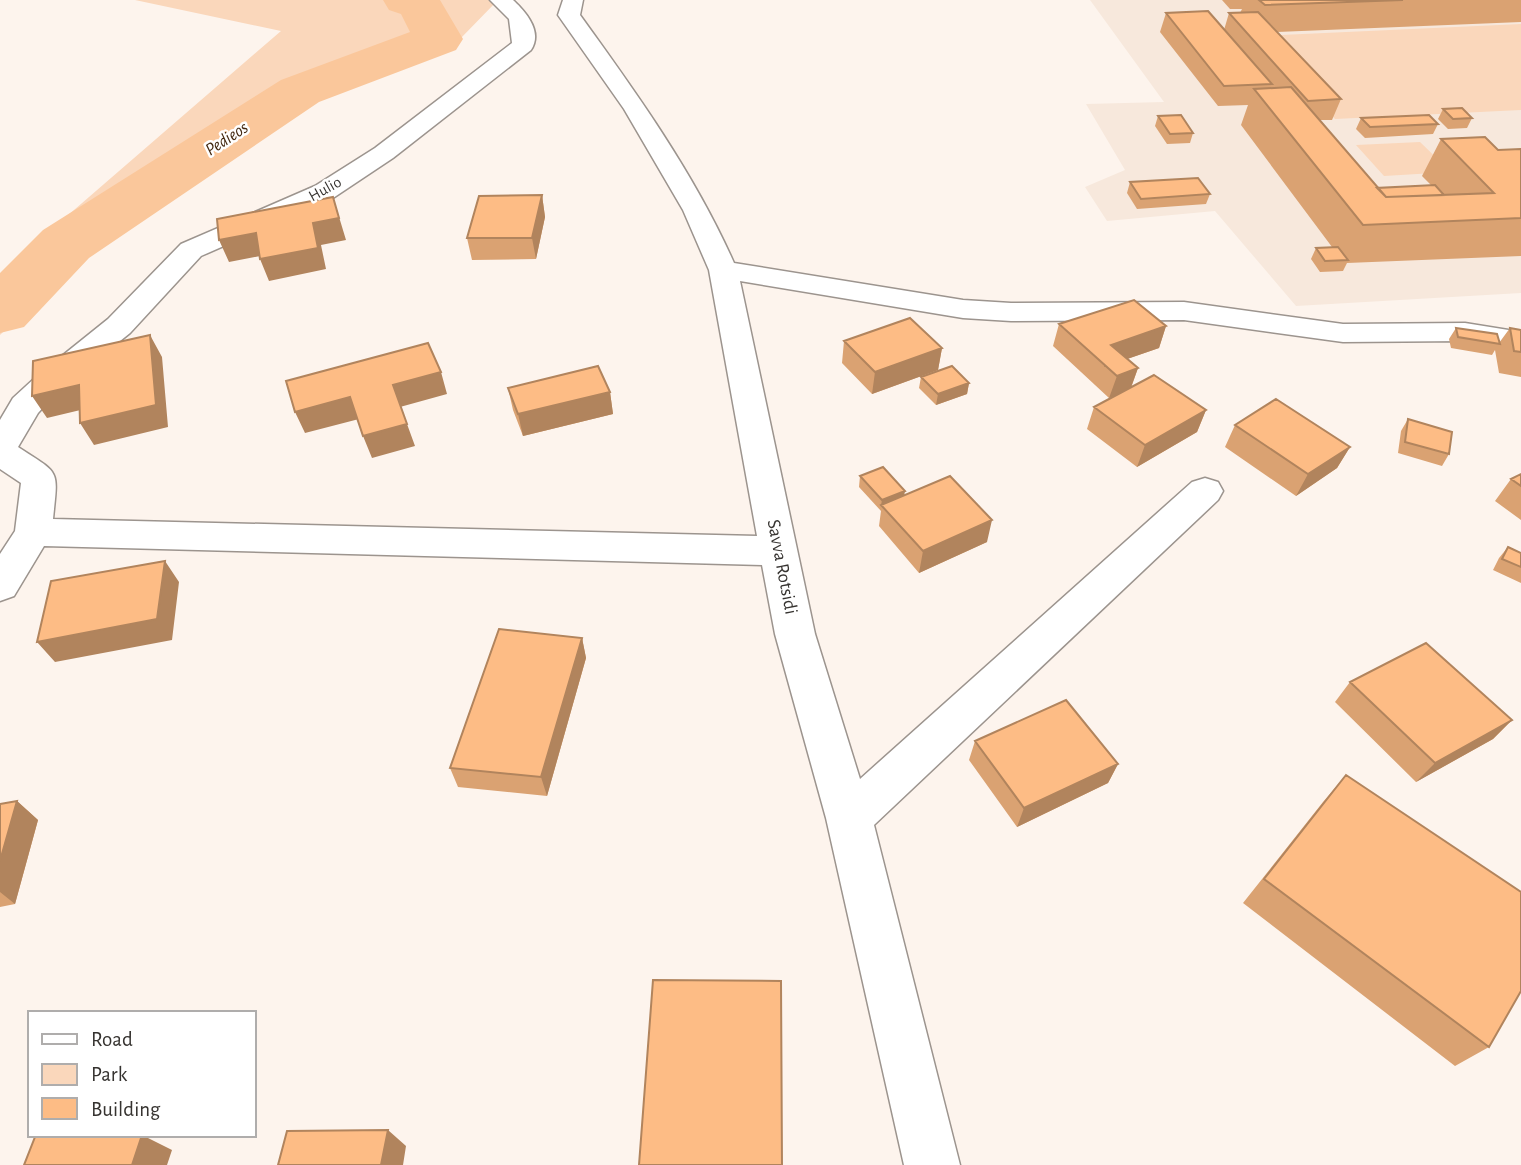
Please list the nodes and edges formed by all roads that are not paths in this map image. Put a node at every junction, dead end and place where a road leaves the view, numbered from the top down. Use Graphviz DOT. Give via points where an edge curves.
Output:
graph roads {
  1 [pos="500,0"];
  2 [pos="573,0"];
  3 [pos="723,270"];
  4 [pos="1521,342"];
  5 [pos="0,450"];
  6 [pos="1205,491"];
  7 [pos="33,532"];
  8 [pos="779,551"];
  9 [pos="0,586"];
  10 [pos="849,818"];
  11 [pos="932,1165"];
  1 -- 5 [label="street, Hulio" via="519,16 525,30 523,45 384,153 324,192 191,250 119,326 24,406"];
  2 -- 3 [label="street, Savva Rotsidi" via="569,15 636,109 709,234"];
  3 -- 4 [label="street" via="963,309 1184,311 1343,333 1465,332"];
  3 -- 8 [label="street, Savva Rotsidi"];
  5 -- 7 [label="street, Hulio" via="39,478"];
  6 -- 10 [label="street"];
  7 -- 8 [label="street"];
  7 -- 9 [label="street, Hulio"];
  8 -- 10 [label="street, Savva Rotsidi" via="795,634"];
  10 -- 11 [label="street, Savva Rotsidi"];
}
